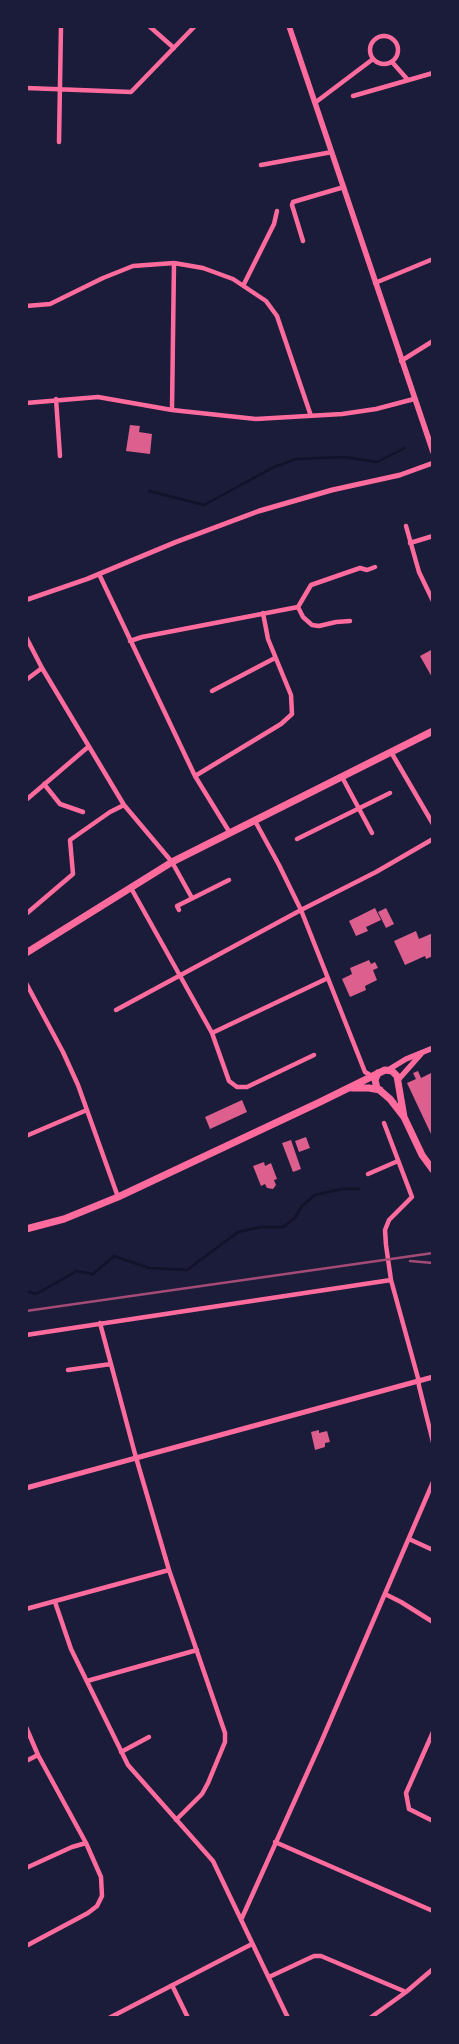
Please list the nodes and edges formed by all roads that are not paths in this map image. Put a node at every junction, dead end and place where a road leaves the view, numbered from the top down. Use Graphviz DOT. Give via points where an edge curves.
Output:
graph roads {
  1 [pos="61,26"];
  2 [pos="149,26"];
  3 [pos="195,26"];
  4 [pos="290,26"];
  5 [pos="174,48"];
  6 [pos="373,59"];
  7 [pos="392,62"];
  8 [pos="433,72"];
  9 [pos="408,80"];
  10 [pos="26,88"];
  11 [pos="60,88"];
  12 [pos="353,96"];
  13 [pos="316,102"];
  14 [pos="59,142"];
  15 [pos="332,152"];
  16 [pos="261,165"];
  17 [pos="344,187"];
  18 [pos="277,211"];
  19 [pos="303,241"];
  20 [pos="433,259"];
  21 [pos="174,263"];
  22 [pos="244,284"];
  23 [pos="375,284"];
  24 [pos="26,306"];
  25 [pos="433,341"];
  26 [pos="401,361"];
  27 [pos="56,399"];
  28 [pos="414,399"];
  29 [pos="26,403"];
  30 [pos="172,410"];
  31 [pos="312,416"];
  32 [pos="433,452"];
  33 [pos="60,456"];
  34 [pos="433,463"];
  35 [pos="406,526"];
  36 [pos="433,536"];
  37 [pos="410,543"];
  38 [pos="375,568"];
  39 [pos="99,574"];
  40 [pos="26,600"];
  41 [pos="433,601"];
  42 [pos="298,607"];
  43 [pos="263,613"];
  44 [pos="350,621"];
  45 [pos="26,637"];
  46 [pos="130,641"];
  47 [pos="275,658"];
  48 [pos="42,668"];
  49 [pos="26,680"];
  50 [pos="212,691"];
  51 [pos="433,731"];
  52 [pos="88,747"];
  53 [pos="391,752"];
  54 [pos="195,776"];
  55 [pos="342,777"];
  56 [pos="44,784"];
  57 [pos="390,793"];
  58 [pos="26,800"];
  59 [pos="124,805"];
  60 [pos="359,808"];
  61 [pos="83,812"];
  62 [pos="255,821"];
  63 [pos="433,824"];
  64 [pos="230,833"];
  65 [pos="372,833"];
  66 [pos="297,839"];
  67 [pos="433,839"];
  68 [pos="172,862"];
  69 [pos="229,880"];
  70 [pos="131,888"];
  71 [pos="192,898"];
  72 [pos="179,910"];
  73 [pos="301,910"];
  74 [pos="26,914"];
  75 [pos="26,954"];
  76 [pos="179,976"];
  77 [pos="328,978"];
  78 [pos="26,982"];
  79 [pos="116,1010"];
  80 [pos="212,1033"];
  81 [pos="433,1048"];
  82 [pos="423,1053"];
  83 [pos="314,1055"];
  84 [pos="388,1070"];
  85 [pos="376,1075"];
  86 [pos="398,1082"];
  87 [pos="349,1088"];
  88 [pos="382,1091"];
  89 [pos="87,1110"];
  90 [pos="404,1117"];
  91 [pos="384,1123"];
  92 [pos="26,1136"];
  93 [pos="398,1161"];
  94 [pos="433,1170"];
  95 [pos="368,1174"];
  96 [pos="118,1197"];
  97 [pos="26,1229"];
  98 [pos="391,1280"];
  99 [pos="100,1323"];
  100 [pos="26,1335"];
  101 [pos="110,1364"];
  102 [pos="68,1370"];
  103 [pos="433,1377"];
  104 [pos="418,1381"];
  105 [pos="433,1442"];
  106 [pos="136,1458"];
  107 [pos="433,1482"];
  108 [pos="26,1488"];
  109 [pos="408,1539"];
  110 [pos="433,1550"];
  111 [pos="169,1570"];
  112 [pos="385,1594"];
  113 [pos="55,1602"];
  114 [pos="26,1609"];
  115 [pos="433,1622"];
  116 [pos="197,1650"];
  117 [pos="88,1681"];
  118 [pos="26,1727"];
  119 [pos="433,1732"];
  120 [pos="149,1737"];
  121 [pos="121,1752"];
  122 [pos="38,1755"];
  123 [pos="26,1761"];
  124 [pos="176,1820"];
  125 [pos="433,1821"];
  126 [pos="86,1842"];
  127 [pos="275,1842"];
  128 [pos="26,1868"];
  129 [pos="433,1911"];
  130 [pos="241,1920"];
  131 [pos="252,1944"];
  132 [pos="26,1946"];
  133 [pos="433,1969"];
  134 [pos="269,1977"];
  135 [pos="172,1985"];
  136 [pos="406,1992"];
  137 [pos="109,2018"];
  138 [pos="188,2018"];
  139 [pos="288,2018"];
  140 [pos="370,2018"];
  1 -- 11 [label="street"];
  2 -- 5 [label="street"];
  3 -- 5 [label="street"];
  4 -- 13 [label="main road"];
  5 -- 11 [label="street" via="131,92"];
  6 -- 7 [label="street" via="384,64"];
  6 -- 7 [label="street" via="371,45 377,37 387,36 395,40 399,49"];
  6 -- 13 [label="street"];
  7 -- 9 [label="street"];
  8 -- 9 [label="street"];
  9 -- 12 [label="street"];
  10 -- 11 [label="street"];
  11 -- 14 [label="street"];
  13 -- 15 [label="main road"];
  15 -- 16 [label="street"];
  15 -- 17 [label="main road"];
  17 -- 19 [label="street" via="293,202"];
  17 -- 23 [label="main road"];
  18 -- 22 [label="street" via="274,224"];
  20 -- 23 [label="street"];
  21 -- 22 [label="street" via="203,268"];
  21 -- 24 [label="street" via="133,266 50,304"];
  21 -- 30 [label="street"];
  22 -- 31 [label="street" via="266,301 277,316"];
  23 -- 26 [label="main road"];
  25 -- 26 [label="street"];
  26 -- 28 [label="main road"];
  27 -- 29 [label="street"];
  27 -- 30 [label="street" via="98,397"];
  27 -- 33 [label="street"];
  28 -- 31 [label="street" via="367,411"];
  28 -- 32 [label="main road"];
  30 -- 31 [label="street" via="256,419"];
  34 -- 39 [label="street" via="400,475 259,511"];
  35 -- 37 [label="street"];
  36 -- 37 [label="street"];
  37 -- 41 [label="street"];
  38 -- 42 [label="street" via="360,568 312,585"];
  39 -- 40 [label="street"];
  39 -- 46 [label="street"];
  42 -- 43 [label="street"];
  42 -- 44 [label="street" via="303,617 319,626"];
  43 -- 46 [label="street"];
  43 -- 47 [label="street"];
  45 -- 48 [label="street"];
  46 -- 54 [label="street"];
  47 -- 50 [label="street"];
  47 -- 54 [label="street" via="292,695 292,714 281,724"];
  48 -- 49 [label="street"];
  48 -- 52 [label="street"];
  51 -- 53 [label="main road"];
  52 -- 56 [label="street"];
  52 -- 59 [label="street"];
  53 -- 55 [label="main road"];
  53 -- 63 [label="street"];
  54 -- 64 [label="street"];
  55 -- 60 [label="street"];
  55 -- 62 [label="main road"];
  56 -- 58 [label="street"];
  56 -- 61 [label="street" via="60,804"];
  57 -- 60 [label="street"];
  59 -- 68 [label="street"];
  59 -- 74 [label="street" via="70,840 73,874"];
  60 -- 65 [label="street"];
  60 -- 66 [label="street"];
  62 -- 64 [label="main road"];
  62 -- 73 [label="street"];
  64 -- 68 [label="main road"];
  67 -- 73 [label="street"];
  68 -- 70 [label="main road"];
  68 -- 71 [label="street"];
  69 -- 71 [label="street"];
  70 -- 75 [label="main road"];
  70 -- 76 [label="street"];
  71 -- 72 [label="street" via="177,906"];
  73 -- 76 [label="street"];
  73 -- 77 [label="street"];
  76 -- 79 [label="street"];
  76 -- 80 [label="street"];
  77 -- 80 [label="street"];
  77 -- 85 [label="street" via="365,1072"];
  78 -- 89 [label="street" via="64,1052"];
  80 -- 83 [label="street" via="229,1081 237,1087 247,1087"];
  81 -- 82 [label="main road"];
  82 -- 84 [label="main road"];
  82 -- 86 [label="main road"];
  84 -- 85 [label="main road"];
  84 -- 86 [label="main road" via="395,1073"];
  85 -- 87 [label="main road"];
  85 -- 88 [label="main road" via="375,1080"];
  86 -- 88 [label="main road" via="391,1092"];
  86 -- 90 [label="main road"];
  87 -- 88 [label="main road"];
  87 -- 96 [label="main road"];
  88 -- 90 [label="main road"];
  89 -- 92 [label="street"];
  89 -- 96 [label="street"];
  90 -- 94 [label="main road"];
  91 -- 93 [label="street"];
  93 -- 95 [label="street"];
  93 -- 98 [label="street" via="412,1197 389,1220 385,1230"];
  96 -- 97 [label="main road" via="64,1219"];
  98 -- 99 [label="street"];
  98 -- 104 [label="street"];
  99 -- 100 [label="street"];
  99 -- 101 [label="street"];
  101 -- 102 [label="street"];
  101 -- 106 [label="street"];
  103 -- 104 [label="street"];
  104 -- 105 [label="street"];
  104 -- 106 [label="street"];
  106 -- 108 [label="street"];
  106 -- 111 [label="street"];
  107 -- 109 [label="street"];
  109 -- 110 [label="street"];
  109 -- 112 [label="street"];
  111 -- 113 [label="street"];
  111 -- 116 [label="street"];
  112 -- 115 [label="street"];
  112 -- 127 [label="street"];
  113 -- 114 [label="street"];
  113 -- 117 [label="street" via="71,1649"];
  116 -- 117 [label="street"];
  116 -- 124 [label="street" via="223,1724 225,1742 202,1794"];
  117 -- 121 [label="street"];
  118 -- 122 [label="street"];
  119 -- 125 [label="street" via="406,1793 409,1808"];
  120 -- 121 [label="street"];
  121 -- 124 [label="street" via="138,1779"];
  122 -- 123 [label="street"];
  122 -- 126 [label="street"];
  124 -- 130 [label="street" via="213,1861"];
  126 -- 128 [label="street"];
  126 -- 132 [label="street" via="101,1877 102,1896 98,1906"];
  127 -- 129 [label="street"];
  127 -- 130 [label="street"];
  130 -- 131 [label="street"];
  131 -- 134 [label="street"];
  131 -- 135 [label="street"];
  133 -- 136 [label="street"];
  134 -- 136 [label="street" via="314,1956 321,1956"];
  134 -- 139 [label="street"];
  135 -- 137 [label="street"];
  135 -- 138 [label="street"];
  136 -- 140 [label="street"];
}
